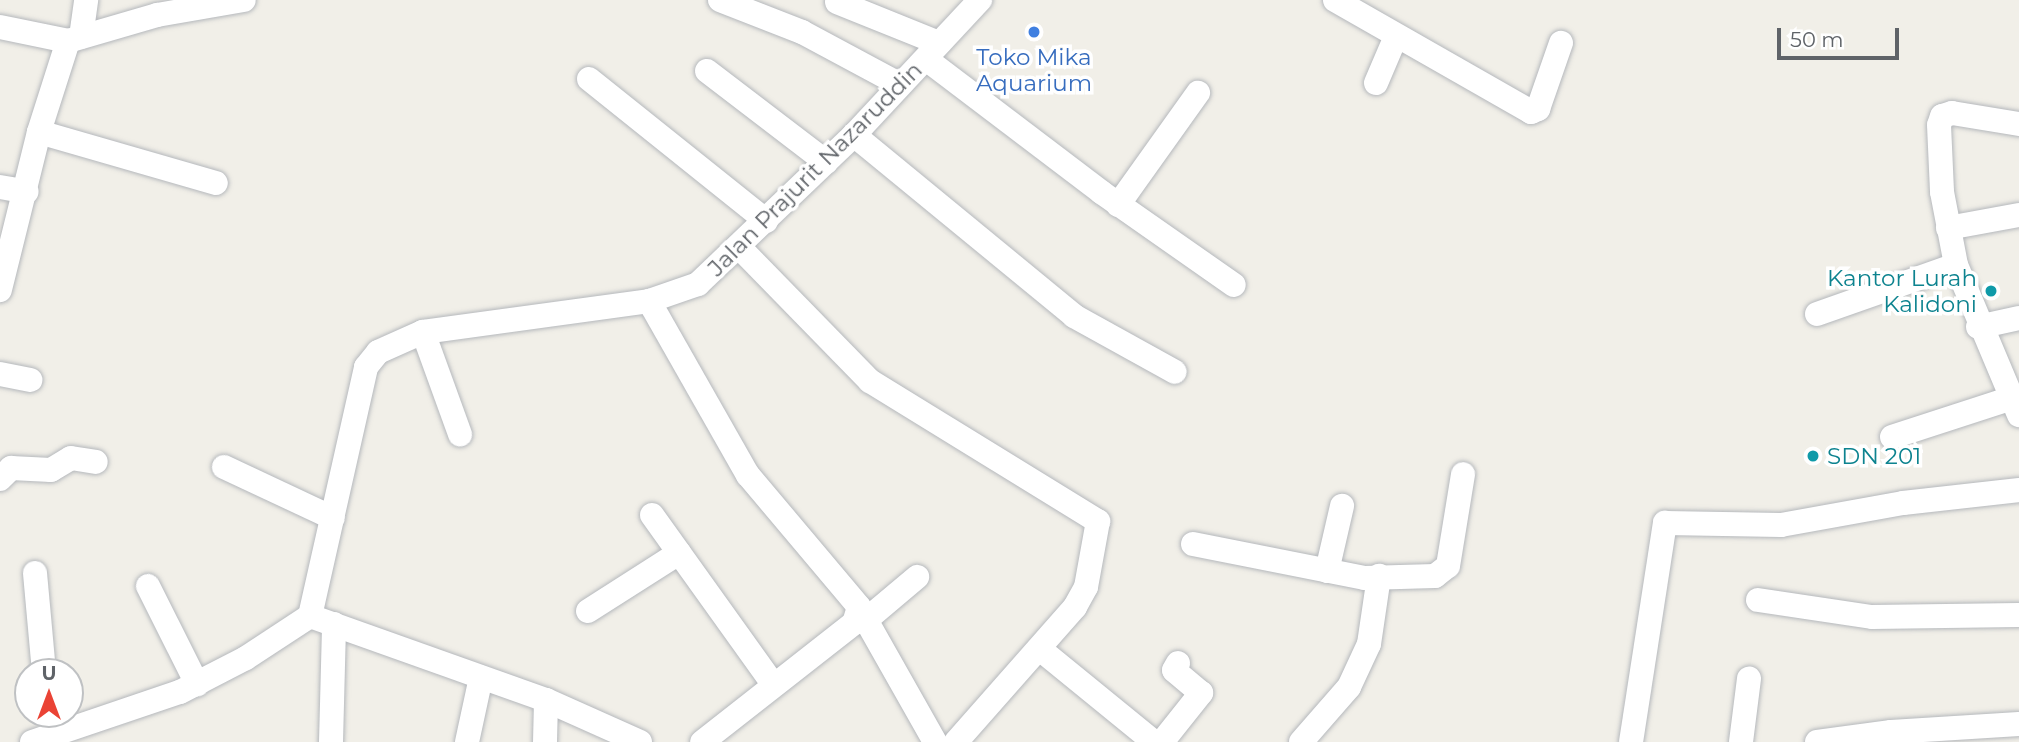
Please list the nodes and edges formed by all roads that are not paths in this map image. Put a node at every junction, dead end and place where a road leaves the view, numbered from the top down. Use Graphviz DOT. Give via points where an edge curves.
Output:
graph roads {
  1 [pos="86,0"];
  2 [pos="243,0"];
  3 [pos="720,0"];
  4 [pos="980,0"];
  5 [pos="1335,0"];
  6 [pos="837,2"];
  7 [pos="158,8"];
  8 [pos="0,27"];
  9 [pos="1396,36"];
  10 [pos="75,39"];
  11 [pos="1561,43"];
  12 [pos="933,51"];
  13 [pos="707,71"];
  14 [pos="589,79"];
  15 [pos="1376,83"];
  16 [pos="899,84"];
  17 [pos="1198,93"];
  18 [pos="2019,124"];
  19 [pos="38,132"];
  20 [pos="854,135"];
  21 [pos="826,162"];
  22 [pos="216,183"];
  23 [pos="0,187"];
  24 [pos="27,192"];
  25 [pos="1118,205"];
  26 [pos="2019,215"];
  27 [pos="766,221"];
  28 [pos="1948,228"];
  29 [pos="740,248"];
  30 [pos="1956,265"];
  31 [pos="1234,285"];
  32 [pos="0,290"];
  33 [pos="649,301"];
  34 [pos="1818,314"];
  35 [pos="2019,318"];
  36 [pos="1979,327"];
  37 [pos="423,332"];
  38 [pos="1175,372"];
  39 [pos="0,374"];
  40 [pos="30,380"];
  41 [pos="2014,407"];
  42 [pos="460,434"];
  43 [pos="1892,437"];
  44 [pos="96,462"];
  45 [pos="224,467"];
  46 [pos="1463,474"];
  47 [pos="0,478"];
  48 [pos="2019,490"];
  49 [pos="1342,506"];
  50 [pos="652,515"];
  51 [pos="332,518"];
  52 [pos="1193,544"];
  53 [pos="679,553"];
  54 [pos="1327,571"];
  55 [pos="35,573"];
  56 [pos="1379,576"];
  57 [pos="917,577"];
  58 [pos="148,586"];
  59 [pos="1758,600"];
  60 [pos="588,611"];
  61 [pos="310,615"];
  62 [pos="2019,615"];
  63 [pos="863,617"];
  64 [pos="334,624"];
  65 [pos="1041,650"];
  66 [pos="43,658"];
  67 [pos="1178,663"];
  68 [pos="481,677"];
  69 [pos="1749,679"];
  70 [pos="197,684"];
  71 [pos="773,684"];
  72 [pos="546,700"];
  73 [pos="84,717"];
  74 [pos="2019,724"];
  75 [pos="59,728"];
  76 [pos="32,742"];
  77 [pos="331,742"];
  78 [pos="467,742"];
  79 [pos="545,742"];
  80 [pos="640,742"];
  81 [pos="702,742"];
  82 [pos="935,742"];
  83 [pos="956,742"];
  84 [pos="1154,742"];
  85 [pos="1162,742"];
  86 [pos="1301,742"];
  87 [pos="1631,742"];
  88 [pos="1741,742"];
  89 [pos="1817,742"];
  1 -- 10 [label="street"];
  2 -- 7 [label="street"];
  3 -- 16 [label="street" via="802,32"];
  4 -- 12 [label="street, Jalan Prajurit Nazaruddin"];
  5 -- 9 [label="street"];
  6 -- 12 [label="street"];
  7 -- 10 [label="street"];
  8 -- 10 [label="street"];
  9 -- 11 [label="street" via="1531,111 1538,108"];
  9 -- 15 [label="street"];
  10 -- 19 [label="street"];
  12 -- 16 [label="street, Jalan Prajurit Nazaruddin"];
  12 -- 25 [label="street"];
  13 -- 21 [label="street"];
  14 -- 27 [label="street"];
  16 -- 20 [label="street, Jalan Prajurit Nazaruddin"];
  17 -- 25 [label="street"];
  18 -- 28 [label="street" via="1952,113 1942,116 1942,192"];
  19 -- 22 [label="street"];
  19 -- 24 [label="street"];
  20 -- 21 [label="street, Jalan Prajurit Nazaruddin"];
  20 -- 38 [label="street" via="1074,316"];
  21 -- 27 [label="street, Jalan Prajurit Nazaruddin"];
  23 -- 24 [label="street"];
  24 -- 32 [label="street"];
  25 -- 31 [label="street"];
  26 -- 28 [label="street"];
  27 -- 29 [label="street, Jalan Prajurit Nazaruddin"];
  28 -- 30 [label="street"];
  29 -- 33 [label="street, Jalan Prajurit Nazaruddin" via="698,284"];
  29 -- 65 [label="street" via="870,381 1098,521 1086,587"];
  30 -- 34 [label="street"];
  30 -- 36 [label="street"];
  33 -- 37 [label="street, Jalan Prajurit Nazaruddin"];
  33 -- 63 [label="street" via="733,453 856,599"];
  35 -- 36 [label="street"];
  36 -- 41 [label="street"];
  37 -- 42 [label="street"];
  37 -- 51 [label="street, Jalan Prajurit Nazaruddin" via="378,352 366,367"];
  39 -- 40 [label="street"];
  41 -- 43 [label="street"];
  44 -- 47 [label="street" via="71,458 51,470 11,468"];
  45 -- 51 [label="street"];
  46 -- 56 [label="street" via="1443,574"];
  48 -- 87 [label="street" via="1903,503 1781,525 1665,523"];
  49 -- 54 [label="street"];
  50 -- 53 [label="street"];
  51 -- 61 [label="street, Jalan Prajurit Nazaruddin"];
  52 -- 54 [label="street"];
  53 -- 60 [label="street"];
  53 -- 71 [label="street"];
  54 -- 56 [label="street"];
  55 -- 66 [label="street"];
  56 -- 86 [label="street" via="1364,655 1349,687"];
  57 -- 63 [label="street"];
  58 -- 70 [label="street"];
  59 -- 62 [label="street" via="1872,617"];
  61 -- 64 [label="street"];
  61 -- 70 [label="street"];
  63 -- 71 [label="street"];
  63 -- 82 [label="street"];
  64 -- 68 [label="street"];
  64 -- 77 [label="street"];
  65 -- 83 [label="street"];
  65 -- 84 [label="street"];
  67 -- 85 [label="street" via="1174,670 1201,693"];
  68 -- 72 [label="street"];
  68 -- 78 [label="street"];
  69 -- 88 [label="street"];
  70 -- 73 [label="street"];
  71 -- 81 [label="street"];
  72 -- 79 [label="street"];
  72 -- 80 [label="street"];
  74 -- 89 [label="street"];
  75 -- 76 [label="street"];
}
